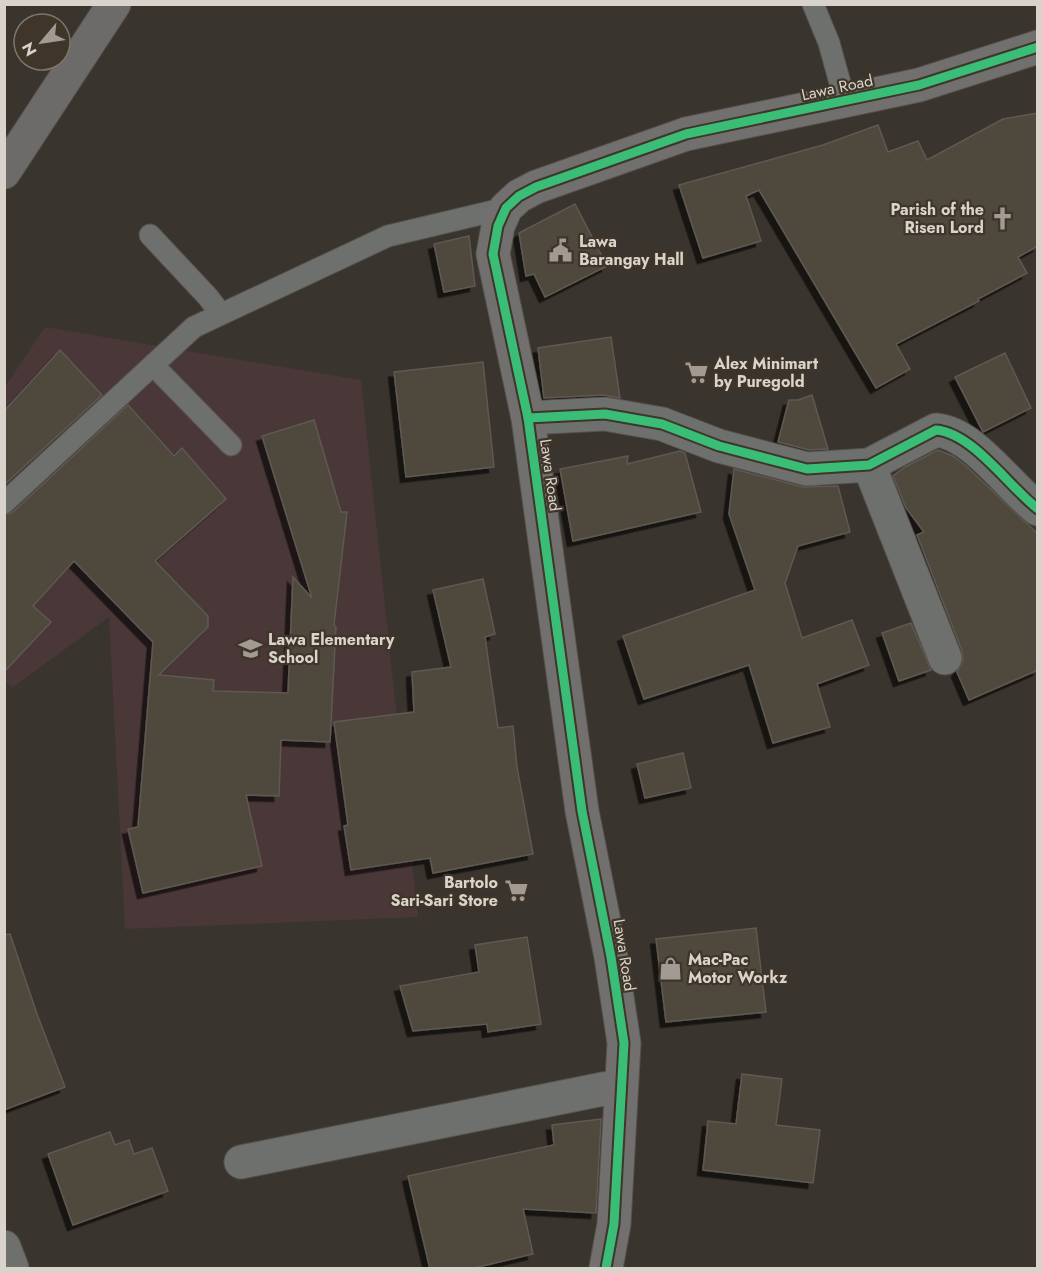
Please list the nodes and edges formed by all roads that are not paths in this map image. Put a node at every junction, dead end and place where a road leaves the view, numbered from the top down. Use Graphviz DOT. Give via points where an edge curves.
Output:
graph roads {
  1 [pos="114,4"];
  2 [pos="813,4"];
  3 [pos="1038,47"];
  4 [pos="845,100"];
  5 [pos="4,172"];
  6 [pos="507,208"];
  7 [pos="150,235"];
  8 [pos="221,314"];
  9 [pos="153,365"];
  10 [pos="528,418"];
  11 [pos="231,445"];
  12 [pos="869,465"];
  13 [pos="4,502"];
  14 [pos="1038,509"];
  15 [pos="945,658"];
  16 [pos="621,1087"];
  17 [pos="241,1162"];
  18 [pos="4,1247"];
  19 [pos="12,1269"];
  20 [pos="606,1269"];
  1 -- 5 [label="highway"];
  2 -- 4 [label="lane"];
  3 -- 4 [label="street, Lawa Road" via="919,85"];
  4 -- 6 [label="street, Lawa Road" via="686,134 536,187"];
  6 -- 8 [label="lane" via="388,236"];
  6 -- 10 [label="street, Lawa Road" via="498,226 493,254"];
  7 -- 8 [label="lane"];
  8 -- 9 [label="lane" via="194,327"];
  9 -- 11 [label="lane"];
  9 -- 13 [label="lane"];
  10 -- 12 [label="street" via="604,414 662,424 719,446 807,469"];
  10 -- 16 [label="street, Lawa Road" via="582,811 624,1043"];
  12 -- 14 [label="street" via="936,430 948,431 981,454"];
  12 -- 15 [label="street"];
  16 -- 17 [label="street"];
  16 -- 20 [label="street, Lawa Road" via="614,1224"];
  18 -- 19 [label="street"];
}
